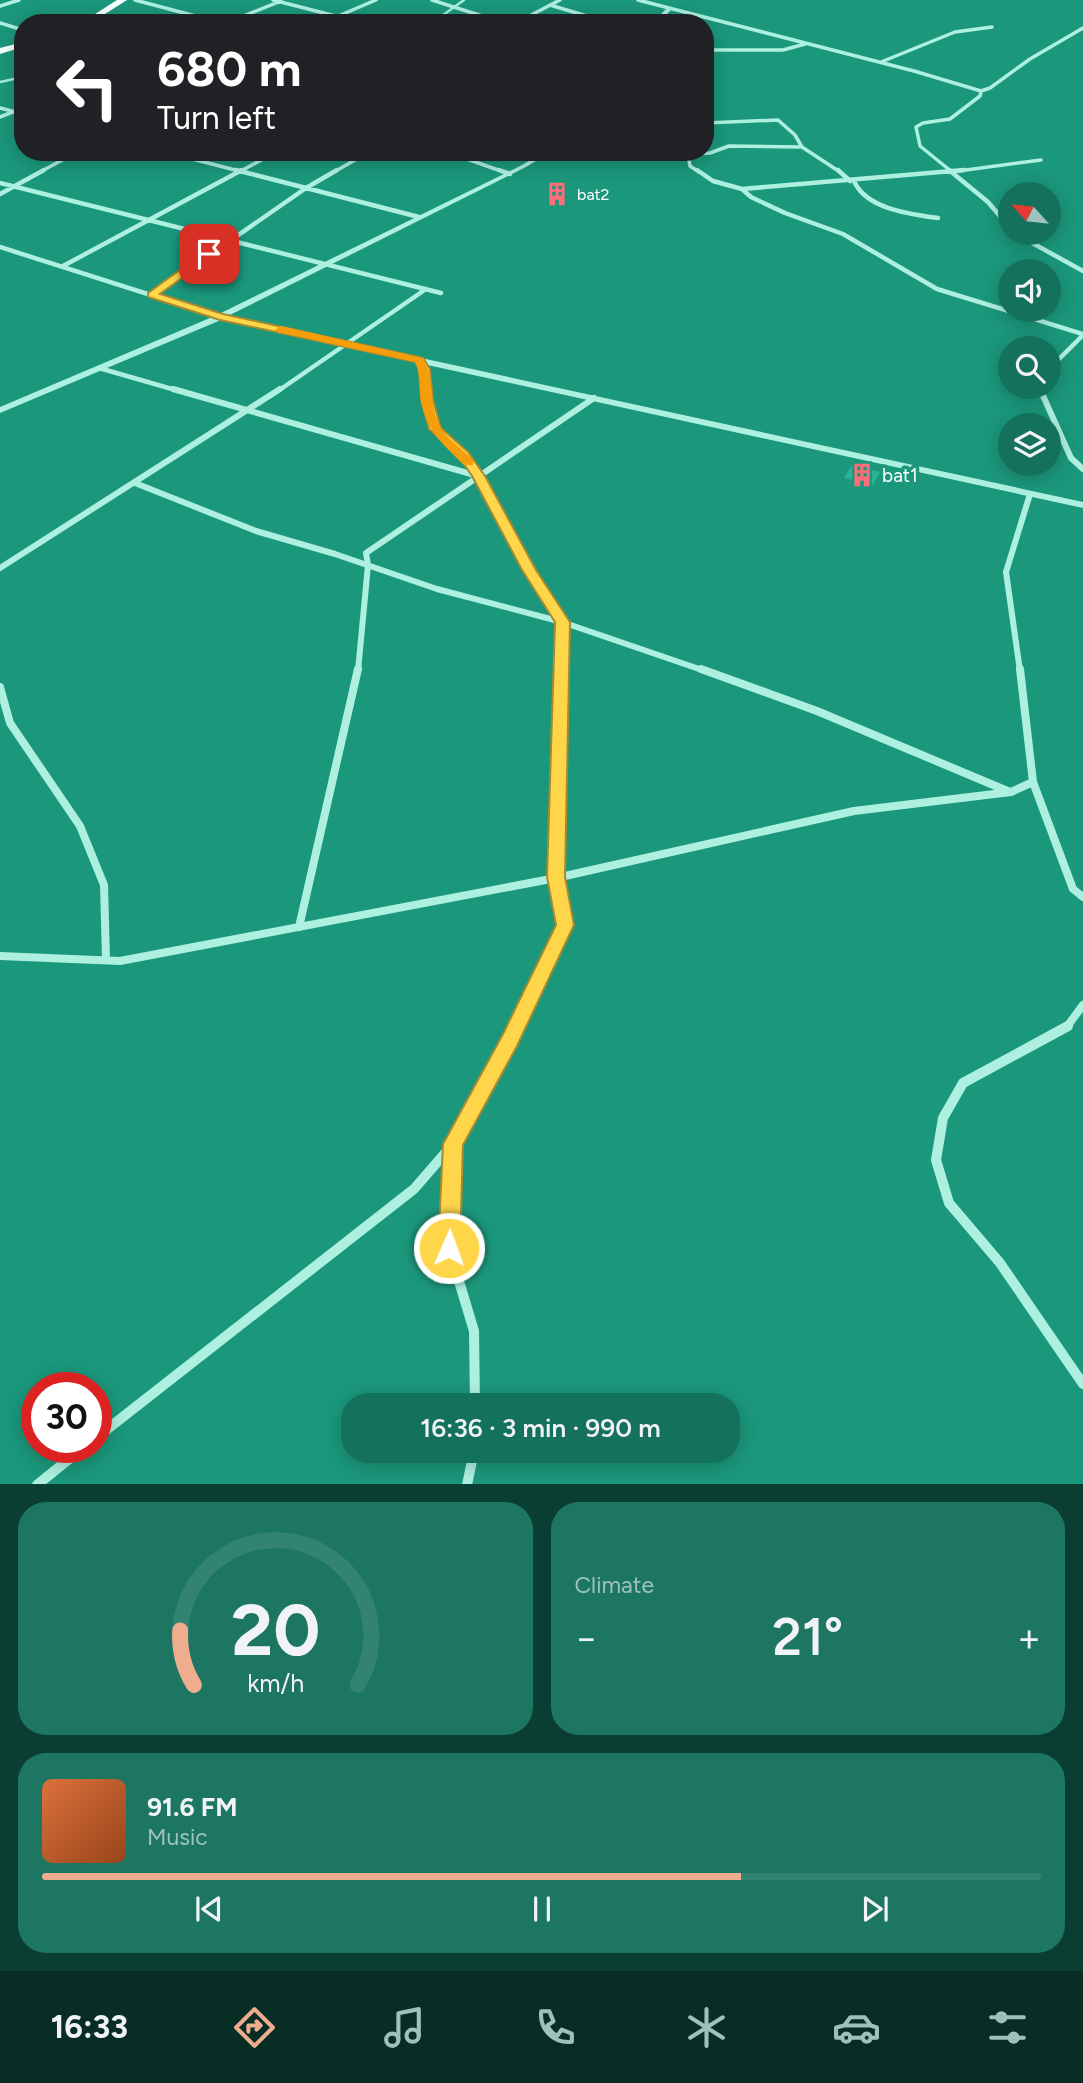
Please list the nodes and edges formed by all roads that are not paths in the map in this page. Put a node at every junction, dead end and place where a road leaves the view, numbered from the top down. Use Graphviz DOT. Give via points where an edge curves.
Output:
graph roads {
  1 [pos="19,0"];
  2 [pos="122,0"];
  3 [pos="135,0"];
  4 [pos="274,0"];
  5 [pos="376,0"];
  6 [pos="432,0"];
  7 [pos="560,0"];
  8 [pos="638,0"];
  9 [pos="282,1"];
  10 [pos="550,5"];
  11 [pos="0,6"];
  12 [pos="670,8"];
  13 [pos="574,13"];
  14 [pos="99,14"];
  15 [pos="189,14"];
  16 [pos="248,14"];
  17 [pos="330,14"];
  18 [pos="342,14"];
  19 [pos="475,14"];
  20 [pos="533,14"];
  21 [pos="578,14"];
  22 [pos="664,14"];
  23 [pos="693,14"];
  24 [pos="714,19"];
  25 [pos="992,27"];
  26 [pos="1083,28"];
  27 [pos="806,43"];
  28 [pos="714,50"];
  29 [pos="881,62"];
  30 [pos="981,91"];
  31 [pos="0,108"];
  32 [pos="14,111"];
  33 [pos="0,117"];
  34 [pos="714,123"];
  35 [pos="802,147"];
  36 [pos="714,152"];
  37 [pos="1041,160"];
  38 [pos="61,161"];
  39 [pos="201,161"];
  40 [pos="259,161"];
  41 [pos="353,161"];
  42 [pos="473,161"];
  43 [pos="533,161"];
  44 [pos="689,161"];
  45 [pos="240,171"];
  46 [pos="951,172"];
  47 [pos="510,174"];
  48 [pos="852,181"];
  49 [pos="0,183"];
  50 [pos="15,186"];
  51 [pos="306,188"];
  52 [pos="743,190"];
  53 [pos="0,194"];
  54 [pos="998,213"];
  55 [pos="419,217"];
  56 [pos="937,218"];
  57 [pos="149,220"];
  58 [pos="229,240"];
  59 [pos="1036,245"];
  60 [pos="0,247"];
  61 [pos="325,264"];
  62 [pos="63,266"];
  63 [pos="1083,271"];
  64 [pos="426,289"];
  65 [pos="441,293"];
  66 [pos="152,295"];
  67 [pos="220,317"];
  68 [pos="1083,335"];
  69 [pos="347,344"];
  70 [pos="1061,357"];
  71 [pos="419,360"];
  72 [pos="99,368"];
  73 [pos="594,398"];
  74 [pos="1044,399"];
  75 [pos="0,410"];
  76 [pos="250,410"];
  77 [pos="1083,469"];
  78 [pos="478,476"];
  79 [pos="135,483"];
  80 [pos="1030,494"];
  81 [pos="1083,505"];
  82 [pos="368,565"];
  83 [pos="0,568"];
  84 [pos="562,622"];
  85 [pos="0,687"];
  86 [pos="1033,782"];
  87 [pos="1011,792"];
  88 [pos="556,877"];
  89 [pos="1083,897"];
  90 [pos="299,927"];
  91 [pos="0,957"];
  92 [pos="106,960"];
  93 [pos="1083,1005"];
  94 [pos="453,1144"];
  95 [pos="1083,1384"];
  96 [pos="475,1393"];
  97 [pos="112,1425"];
  98 [pos="64,1463"];
  99 [pos="472,1463"];
  100 [pos="38,1484"];
  101 [pos="467,1484"];
  1 -- 11 [label="street"];
  2 -- 14 [label="main road"];
  3 -- 15 [label="street"];
  4 -- 9 [label="street"];
  5 -- 18 [label="street"];
  6 -- 19 [label="street"];
  7 -- 10 [label="street"];
  8 -- 12 [label="street"];
  9 -- 16 [label="street"];
  9 -- 17 [label="street"];
  10 -- 13 [label="street"];
  10 -- 20 [label="street"];
  12 -- 22 [label="street"];
  12 -- 23 [label="street"];
  13 -- 21 [label="street"];
  24 -- 27 [label="street"];
  25 -- 29 [label="street" via="955,32"];
  26 -- 30 [label="street"];
  27 -- 28 [label="street" via="783,50"];
  27 -- 29 [label="street"];
  29 -- 30 [label="street"];
  30 -- 46 [label="street" via="950,119 923,123 915,130 920,146"];
  31 -- 32 [label="street"];
  32 -- 33 [label="street"];
  34 -- 35 [label="street" via="778,120"];
  35 -- 36 [label="street" via="729,146"];
  35 -- 48 [label="street"];
  37 -- 46 [label="street"];
  38 -- 50 [label="street"];
  39 -- 45 [label="street"];
  40 -- 45 [label="street"];
  41 -- 51 [label="street"];
  42 -- 47 [label="street"];
  43 -- 47 [label="street"];
  44 -- 52 [label="street" via="701,176"];
  45 -- 51 [label="street"];
  45 -- 57 [label="street"];
  46 -- 48 [label="street"];
  46 -- 54 [label="street"];
  47 -- 55 [label="street"];
  48 -- 52 [label="street"];
  48 -- 56 [label="street" via="870,200 910,215"];
  49 -- 50 [label="street"];
  50 -- 53 [label="street"];
  50 -- 57 [label="street"];
  51 -- 55 [label="street"];
  51 -- 58 [label="street"];
  52 -- 68 [label="street" via="767,205 852,239 937,289"];
  55 -- 61 [label="street"];
  57 -- 58 [label="street"];
  57 -- 62 [label="street"];
  58 -- 61 [label="street"];
  58 -- 66 [label="street"];
  59 -- 63 [label="street"];
  60 -- 62 [label="street"];
  61 -- 64 [label="street"];
  61 -- 67 [label="street"];
  62 -- 66 [label="street"];
  64 -- 65 [label="street"];
  64 -- 69 [label="street"];
  66 -- 67 [label="street"];
  67 -- 69 [label="street"];
  67 -- 72 [label="street"];
  68 -- 70 [label="street"];
  69 -- 71 [label="street"];
  69 -- 76 [label="street"];
  71 -- 73 [label="street"];
  71 -- 78 [label="street" via="435,429 463,454"];
  72 -- 75 [label="street"];
  72 -- 76 [label="street"];
  73 -- 78 [label="street"];
  73 -- 80 [label="street"];
  74 -- 77 [label="street" via="1071,458"];
  76 -- 78 [label="street"];
  76 -- 79 [label="street"];
  78 -- 82 [label="street" via="366,553"];
  78 -- 84 [label="street"];
  79 -- 82 [label="street" via="256,531"];
  79 -- 83 [label="street"];
  80 -- 81 [label="street"];
  80 -- 86 [label="street" via="1006,572"];
  82 -- 84 [label="street" via="437,589"];
  82 -- 90 [label="street" via="361,654"];
  84 -- 87 [label="street" via="817,711"];
  84 -- 88 [label="street"];
  85 -- 92 [label="street" via="10,723 80,826 104,885"];
  86 -- 87 [label="street"];
  86 -- 89 [label="street" via="1073,889"];
  87 -- 88 [label="street" via="854,811"];
  88 -- 90 [label="street"];
  88 -- 94 [label="street" via="565,925"];
  90 -- 92 [label="street"];
  91 -- 92 [label="street"];
  93 -- 95 [label="street" via="1065,1030 963,1083 943,1118 936,1160 949,1203 1000,1264"];
  94 -- 96 [label="street" via="449,1248 474,1331"];
  94 -- 97 [label="street" via="414,1189"];
  98 -- 100 [label="street"];
  99 -- 101 [label="street"];
}
